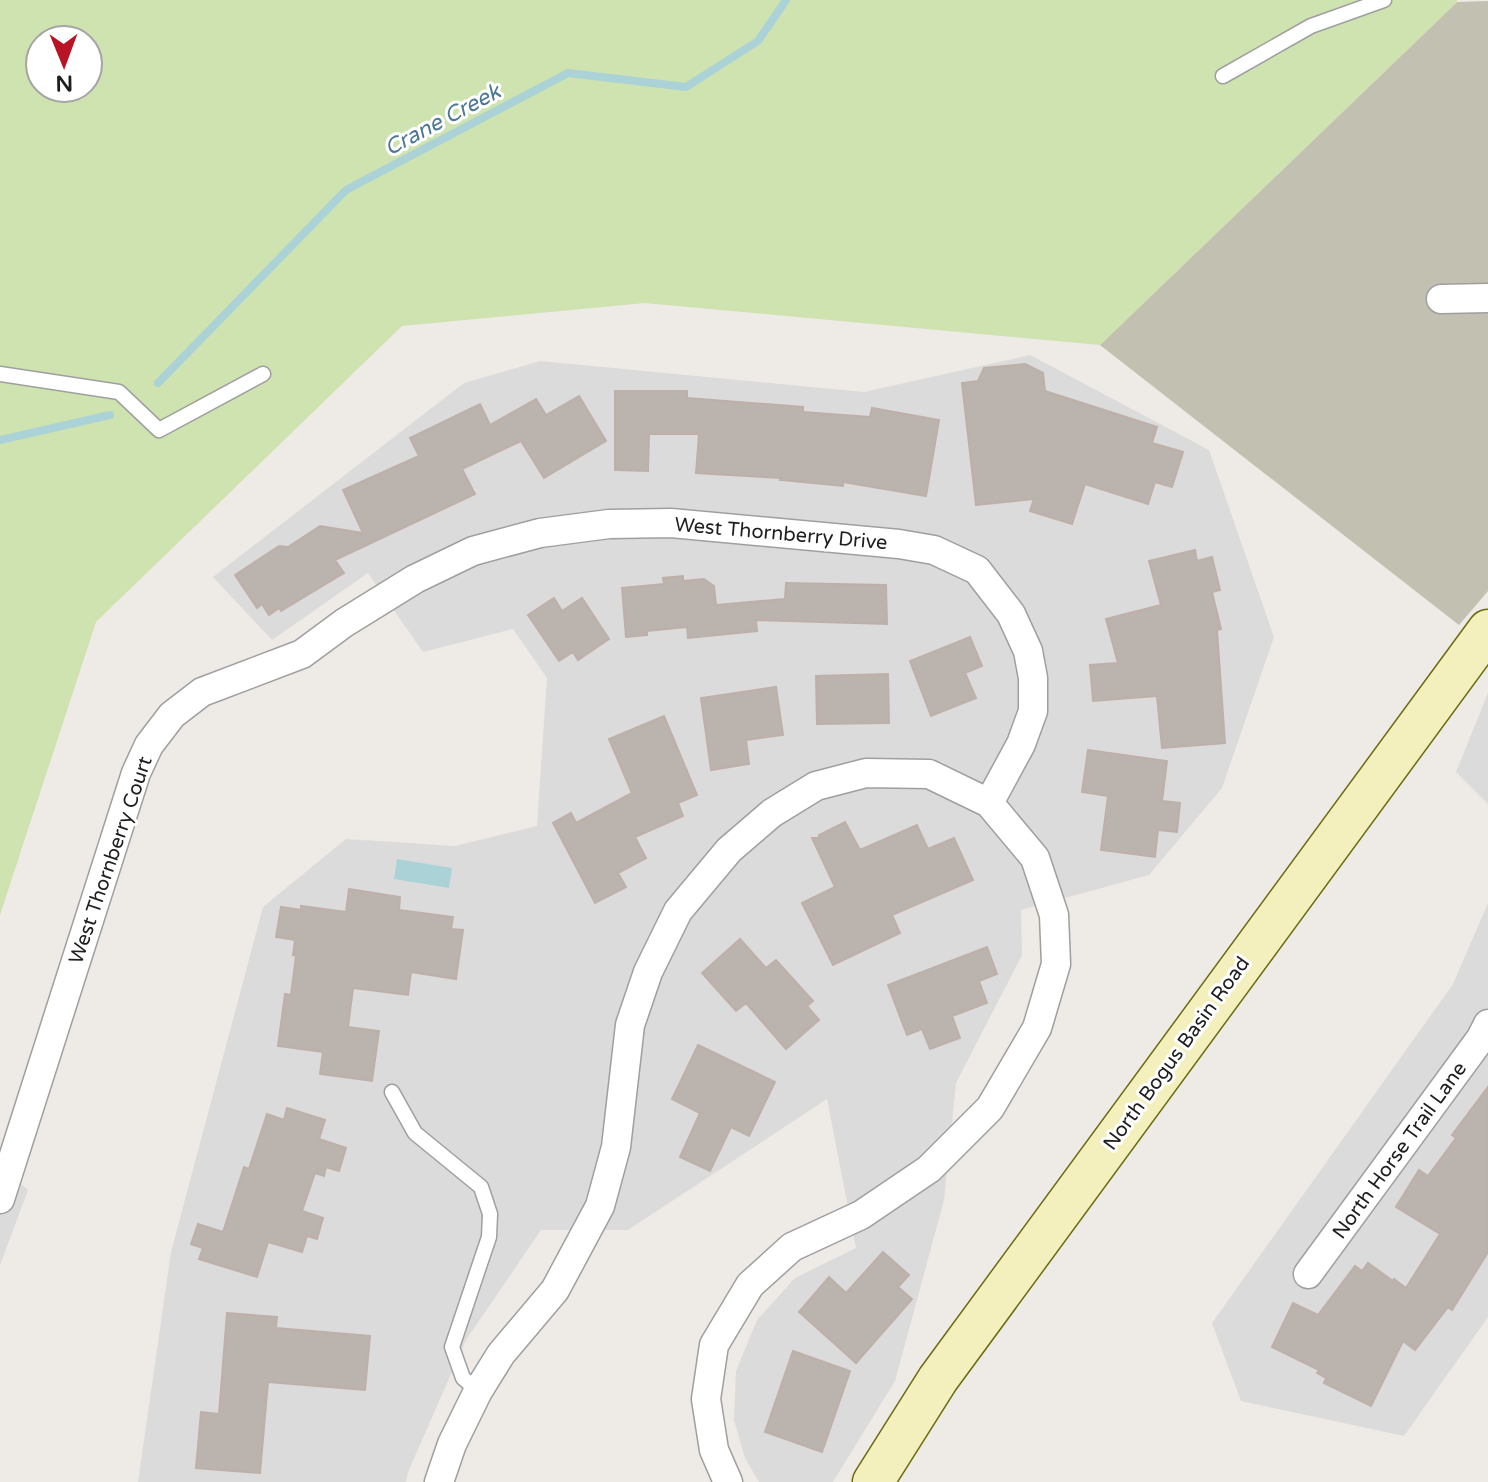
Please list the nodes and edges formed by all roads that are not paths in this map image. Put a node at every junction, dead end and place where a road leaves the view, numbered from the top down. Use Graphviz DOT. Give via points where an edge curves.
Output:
graph roads {
  1 [pos="1384,0"];
  2 [pos="1223,76"];
  3 [pos="1488,298"];
  4 [pos="1441,299"];
  5 [pos="0,374"];
  6 [pos="263,374"];
  7 [pos="344,623"];
  8 [pos="1488,630"];
  9 [pos="989,803"];
  10 [pos="1488,1024"];
  11 [pos="392,1092"];
  12 [pos="0,1199"];
  13 [pos="1308,1274"];
  14 [pos="478,1391"];
  15 [pos="439,1482"];
  16 [pos="728,1482"];
  17 [pos="873,1482"];
  1 -- 2 [label="lane" via="1311,26"];
  3 -- 4 [label="street"];
  5 -- 6 [label="lane" via="119,392 159,430"];
  7 -- 9 [label="street, West Thornberry Drive" via="473,551 540,533 609,524 671,523 934,550 977,570 1011,614 1028,651 1033,711"];
  7 -- 12 [label="street, West Thornberry Court" via="302,654 202,692 172,715 149,745"];
  8 -- 17 [label="street, North Bogus Basin Road" via="938,1379"];
  9 -- 14 [label="street" via="929,774 866,773 816,786 772,813 729,850 678,911 648,972 630,1025 616,1147 600,1206 555,1290 501,1354"];
  9 -- 16 [label="street" via="1035,858 1054,915 1056,964 1037,1028 990,1108 929,1169 861,1215 792,1247 750,1285 714,1345 706,1399 714,1450"];
  10 -- 13 [label="street, North Horse Trail Lane"];
  11 -- 14 [label="lane" via="415,1133 481,1187 490,1214 489,1237 452,1347 463,1378"];
  14 -- 15 [label="street"];
}
